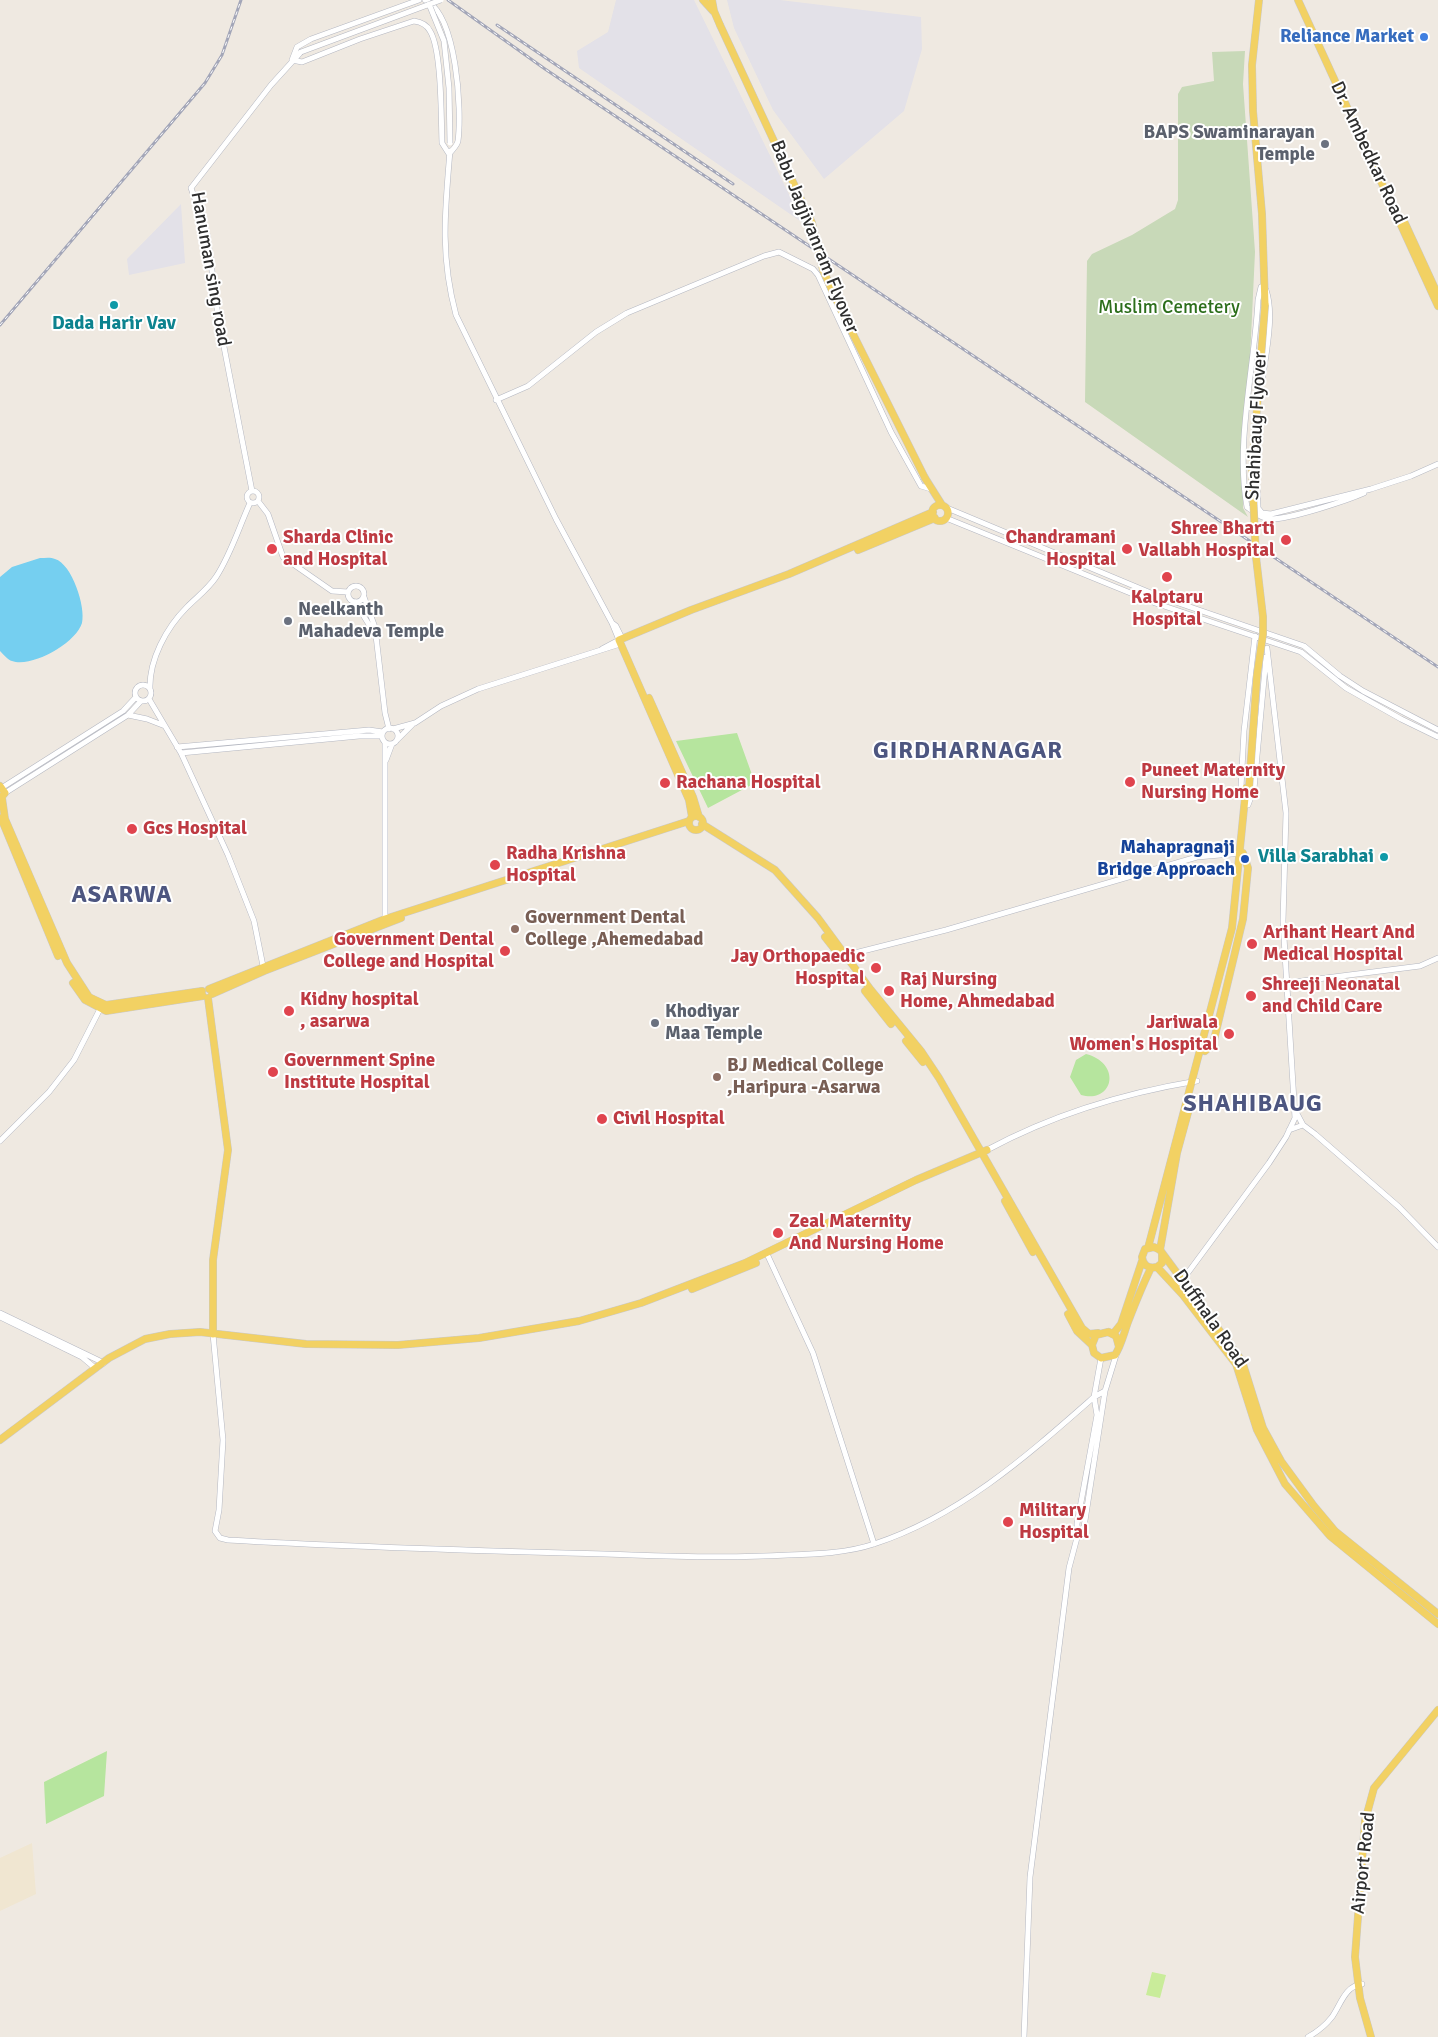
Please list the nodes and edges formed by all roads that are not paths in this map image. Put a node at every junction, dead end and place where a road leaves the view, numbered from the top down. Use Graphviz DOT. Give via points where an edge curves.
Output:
graph roads {
  1 [pos="419,0"];
  2 [pos="441,0"];
  3 [pos="703,0"];
  4 [pos="712,0"];
  5 [pos="1255,0"];
  6 [pos="1258,0"];
  7 [pos="1298,0"];
  8 [pos="1303,0"];
  9 [pos="427,2"];
  10 [pos="714,11"];
  11 [pos="445,24"];
  12 [pos="430,30"];
  13 [pos="292,60"];
  14 [pos="449,154"];
  15 [pos="1263,286"];
  16 [pos="1438,295"];
  17 [pos="1438,306"];
  18 [pos="496,400"];
  19 [pos="1438,464"];
  20 [pos="1371,489"];
  21 [pos="931,490"];
  22 [pos="252,491"];
  23 [pos="258,501"];
  24 [pos="250,503"];
  25 [pos="938,510"];
  26 [pos="946,518"];
  27 [pos="1036,544"];
  28 [pos="1032,552"];
  29 [pos="348,592"];
  30 [pos="1160,596"];
  31 [pos="364,597"];
  32 [pos="355,602"];
  33 [pos="1157,604"];
  34 [pos="1256,631"];
  35 [pos="1269,634"];
  36 [pos="376,636"];
  37 [pos="1255,637"];
  38 [pos="621,641"];
  39 [pos="1268,641"];
  40 [pos="1267,648"];
  41 [pos="149,673"];
  42 [pos="140,686"];
  43 [pos="150,689"];
  44 [pos="136,696"];
  45 [pos="149,699"];
  46 [pos="141,701"];
  47 [pos="128,716"];
  48 [pos="414,723"];
  49 [pos="166,726"];
  50 [pos="391,729"];
  51 [pos="1438,730"];
  52 [pos="382,734"];
  53 [pos="1438,737"];
  54 [pos="394,742"];
  55 [pos="385,743"];
  56 [pos="177,747"];
  57 [pos="63,750"];
  58 [pos="181,753"];
  59 [pos="66,756"];
  60 [pos="385,763"];
  61 [pos="2,793"];
  62 [pos="1246,803"];
  63 [pos="1,811"];
  64 [pos="696,822"];
  65 [pos="1241,853"];
  66 [pos="385,921"];
  67 [pos="842,956"];
  68 [pos="1438,958"];
  69 [pos="264,969"];
  70 [pos="1286,983"];
  71 [pos="207,994"];
  72 [pos="101,1007"];
  73 [pos="1194,1081"];
  74 [pos="1294,1108"];
  75 [pos="1304,1125"];
  76 [pos="1289,1130"];
  77 [pos="0,1141"];
  78 [pos="981,1153"];
  79 [pos="1438,1247"];
  80 [pos="1148,1248"];
  81 [pos="1161,1251"];
  82 [pos="768,1255"];
  83 [pos="1142,1260"];
  84 [pos="1154,1268"];
  85 [pos="1184,1278"];
  86 [pos="1176,1286"];
  87 [pos="0,1313"];
  88 [pos="0,1318"];
  89 [pos="1108,1332"];
  90 [pos="1098,1333"];
  91 [pos="213,1334"];
  92 [pos="1092,1345"];
  93 [pos="1118,1349"];
  94 [pos="1101,1358"];
  95 [pos="104,1362"];
  96 [pos="95,1368"];
  97 [pos="1105,1391"];
  98 [pos="1094,1397"];
  99 [pos="0,1440"];
  100 [pos="1078,1534"];
  101 [pos="874,1544"];
  102 [pos="1438,1614"];
  103 [pos="1438,1624"];
  104 [pos="1438,1710"];
  105 [pos="1438,1716"];
  106 [pos="1371,1808"];
  107 [pos="1360,1984"];
  108 [pos="1362,1997"];
  109 [pos="1024,2037"];
  110 [pos="1308,2037"];
  111 [pos="1371,2037"];
  112 [pos="1376,2037"];
  1 -- 13 [label="street" via="311,39 297,47"];
  2 -- 9 [label="street, bridge"];
  3 -- 10 [label="main road"];
  4 -- 10 [label="main road"];
  5 -- 15 [label="main road" via="1249,111"];
  6 -- 15 [label="main road" via="1252,65"];
  7 -- 17 [label="main road, Dr. Ambedkar Road"];
  8 -- 16 [label="main road, Dr. Ambedkar Road"];
  9 -- 11 [label="street" via="434,6"];
  9 -- 13 [label="street, Hanuman sing road, bridge" via="301,52"];
  9 -- 14 [label="street, bridge" via="444,41 449,88"];
  10 -- 21 [label="main road, Babu Jagjivanram Flyover, bridge" via="812,223 834,294"];
  11 -- 12 [label="street"];
  11 -- 14 [label="street" via="454,60 457,91 458,144"];
  12 -- 13 [label="street" via="421,22 414,21 302,62"];
  12 -- 14 [label="street" via="436,49 442,144"];
  13 -- 22 [label="street, Hanuman sing road" via="192,188 207,233 218,316"];
  14 -- 18 [label="street" via="443,222 446,278 456,315"];
  15 -- 20 [label="street" via="1269,299 1269,320 1256,456 1258,508 1262,513 1281,513"];
  15 -- 20 [label="street" via="1258,300 1248,397 1244,472 1247,507 1270,519"];
  15 -- 62 [label="main road, Shahibaug Flyover, bridge" via="1248,472 1259,634"];
  18 -- 21 [label="street" via="528,386 596,332 628,313 778,252 813,269 818,275 891,432 921,486"];
  18 -- 38 [label="street"];
  19 -- 20 [label="street"];
  21 -- 25 [label="main road, Babu Jagjivanram Flyover"];
  22 -- 23 [label="street" via="257,493"];
  22 -- 24 [label="street" via="246,496"];
  23 -- 24 [label="street"];
  23 -- 29 [label="street" via="268,514 283,557 332,591"];
  24 -- 41 [label="street" via="217,575 208,588 185,608 164,637"];
  25 -- 26 [label="main road, Babu Jagjivanram Flyover"];
  25 -- 26 [label="main road" via="940,520"];
  25 -- 27 [label="street"];
  25 -- 38 [label="main road"];
  26 -- 28 [label="street"];
  27 -- 28 [label="street"];
  27 -- 30 [label="street"];
  28 -- 33 [label="street"];
  29 -- 31 [label="street" via="359,586"];
  29 -- 32 [label="street" via="348,598"];
  30 -- 33 [label="street"];
  30 -- 34 [label="street"];
  31 -- 32 [label="street"];
  31 -- 36 [label="street"];
  32 -- 36 [label="street"];
  33 -- 37 [label="street"];
  34 -- 35 [label="street"];
  34 -- 37 [label="street"];
  35 -- 39 [label="street"];
  35 -- 51 [label="street" via="1304,646 1363,691"];
  36 -- 50 [label="street" via="385,713"];
  37 -- 39 [label="street"];
  37 -- 62 [label="street" via="1241,787"];
  38 -- 48 [label="street" via="478,689"];
  38 -- 64 [label="main road"];
  39 -- 40 [label="street"];
  39 -- 53 [label="street" via="1301,652 1346,688"];
  40 -- 62 [label="street" via="1254,789"];
  40 -- 70 [label="street" via="1286,814 1283,921"];
  41 -- 42 [label="street"];
  41 -- 43 [label="street"];
  42 -- 43 [label="street"];
  42 -- 44 [label="street" via="136,689"];
  43 -- 45 [label="street"];
  44 -- 46 [label="street"];
  44 -- 57 [label="street" via="123,711"];
  45 -- 46 [label="street"];
  45 -- 49 [label="street"];
  46 -- 47 [label="street"];
  47 -- 49 [label="street"];
  47 -- 59 [label="street"];
  48 -- 50 [label="street"];
  48 -- 54 [label="street"];
  49 -- 56 [label="street"];
  50 -- 52 [label="street"];
  50 -- 54 [label="street" via="398,735"];
  52 -- 55 [label="street"];
  52 -- 56 [label="street" via="369,730"];
  52 -- 58 [label="street"];
  54 -- 55 [label="street"];
  54 -- 60 [label="street"];
  55 -- 60 [label="street"];
  56 -- 58 [label="street"];
  57 -- 59 [label="street"];
  57 -- 61 [label="street"];
  58 -- 69 [label="street" via="248,904"];
  59 -- 61 [label="street"];
  60 -- 66 [label="street"];
  61 -- 63 [label="main road"];
  62 -- 65 [label="main road, Shahibaug Flyover"];
  63 -- 72 [label="main road" via="78,992 85,1000"];
  64 -- 66 [label="main road"];
  64 -- 67 [label="main road" via="771,873 815,920"];
  65 -- 67 [label="street" via="1196,857 946,930"];
  65 -- 73 [label="main road" via="1232,928"];
  65 -- 73 [label="main road" via="1236,928 1205,1051"];
  66 -- 69 [label="main road"];
  67 -- 78 [label="main road" via="878,1008 918,1055"];
  68 -- 70 [label="street" via="1420,966"];
  69 -- 71 [label="main road"];
  70 -- 74 [label="street"];
  71 -- 72 [label="main road" via="114,1010"];
  71 -- 91 [label="main road" via="228,1150 213,1260"];
  72 -- 77 [label="street" via="74,1060 54,1086"];
  73 -- 78 [label="street" via="1149,1089 1077,1110"];
  73 -- 80 [label="main road" via="1171,1152"];
  73 -- 81 [label="main road" via="1177,1153"];
  74 -- 75 [label="street"];
  74 -- 76 [label="street" via="1295,1118"];
  75 -- 76 [label="street"];
  75 -- 79 [label="street" via="1399,1207"];
  76 -- 85 [label="street" via="1264,1170"];
  78 -- 82 [label="main road"];
  78 -- 90 [label="main road" via="1082,1328 1089,1334"];
  78 -- 92 [label="main road" via="1077,1331"];
  80 -- 81 [label="main road" via="1154,1246"];
  80 -- 83 [label="main road" via="1142,1253"];
  81 -- 84 [label="main road" via="1162,1263"];
  81 -- 85 [label="main road, Duffnala Road"];
  82 -- 91 [label="main road" via="616,1311 479,1338 352,1345 274,1342"];
  82 -- 101 [label="street" via="813,1354"];
  83 -- 84 [label="main road" via="1146,1266"];
  83 -- 89 [label="main road" via="1118,1331"];
  84 -- 86 [label="main road"];
  84 -- 93 [label="main road"];
  85 -- 86 [label="street"];
  85 -- 102 [label="main road, Duffnala Road" via="1242,1361 1263,1428 1281,1461 1314,1506 1336,1531"];
  86 -- 103 [label="main road" via="1236,1364 1257,1430 1285,1484 1330,1536"];
  87 -- 95 [label="street"];
  88 -- 96 [label="street" via="82,1357"];
  89 -- 90 [label="main road"];
  89 -- 93 [label="main road" via="1116,1336"];
  90 -- 92 [label="main road"];
  91 -- 95 [label="main road" via="180,1333 145,1339"];
  91 -- 101 [label="street" via="223,1432 219,1510 215,1527 220,1538 348,1547 696,1558 831,1553"];
  92 -- 94 [label="main road" via="1094,1353"];
  93 -- 94 [label="main road" via="1111,1357"];
  93 -- 97 [label="street"];
  94 -- 98 [label="street"];
  95 -- 96 [label="main road"];
  96 -- 99 [label="main road"];
  97 -- 98 [label="street"];
  97 -- 100 [label="street" via="1084,1527"];
  98 -- 100 [label="street" via="1097,1415 1077,1524"];
  98 -- 101 [label="street" via="1020,1462 969,1498"];
  100 -- 109 [label="street" via="1069,1568 1030,1877"];
  104 -- 106 [label="main road, Airport Road" via="1374,1788"];
  105 -- 106 [label="main road, Airport Road" via="1378,1790"];
  106 -- 107 [label="main road, Airport Road" via="1365,1821 1357,1957"];
  107 -- 108 [label="main road, Airport Road"];
  107 -- 110 [label="street" via="1346,1993 1332,2017"];
  108 -- 111 [label="main road, Airport Road"];
  108 -- 112 [label="main road, Airport Road"];
}
